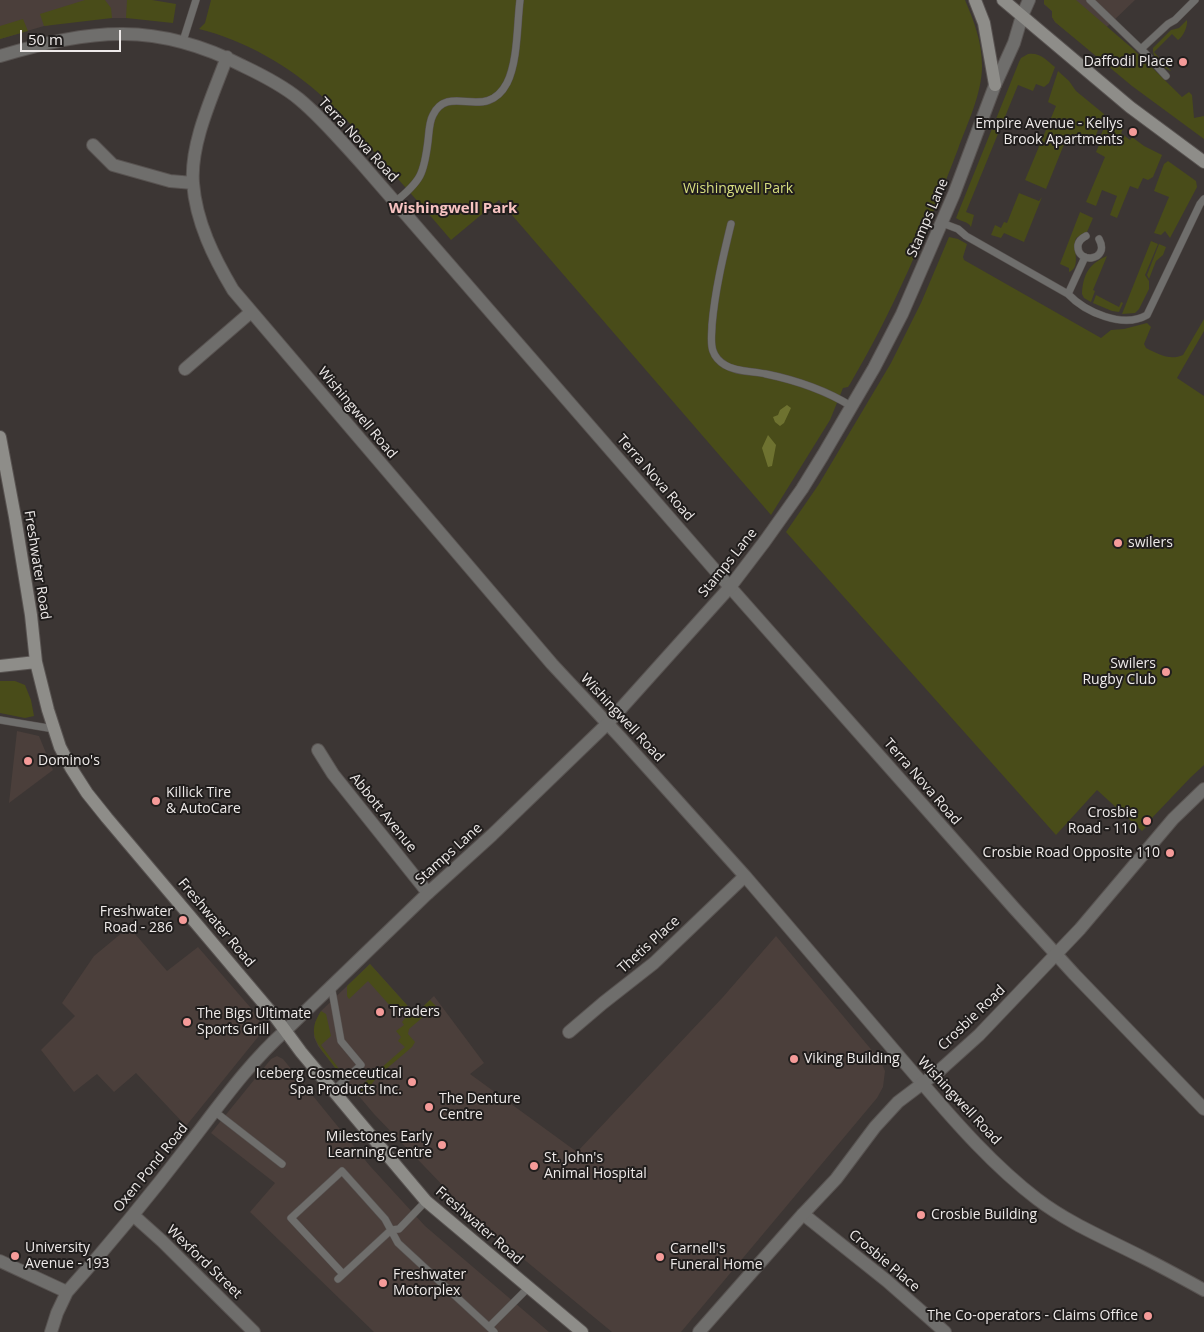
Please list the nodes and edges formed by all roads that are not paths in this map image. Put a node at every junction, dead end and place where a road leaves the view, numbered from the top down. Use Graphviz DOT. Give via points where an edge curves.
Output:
graph roads {
  1 [pos="196,0"];
  2 [pos="520,0"];
  3 [pos="975,0"];
  4 [pos="1003,0"];
  5 [pos="1028,0"];
  6 [pos="1090,0"];
  7 [pos="1195,0"];
  8 [pos="1022,16"];
  9 [pos="183,41"];
  10 [pos="1141,49"];
  11 [pos="0,56"];
  12 [pos="227,57"];
  13 [pos="1166,76"];
  14 [pos="995,85"];
  15 [pos="93,145"];
  16 [pos="1204,162"];
  17 [pos="193,183"];
  18 [pos="1204,199"];
  19 [pos="395,202"];
  20 [pos="942,223"];
  21 [pos="730,224"];
  22 [pos="1086,236"];
  23 [pos="1099,239"];
  24 [pos="1085,257"];
  25 [pos="1068,294"];
  26 [pos="251,312"];
  27 [pos="185,369"];
  28 [pos="851,406"];
  29 [pos="0,437"];
  30 [pos="2,464"];
  31 [pos="730,587"];
  32 [pos="36,662"];
  33 [pos="0,666"];
  34 [pos="0,720"];
  35 [pos="607,724"];
  36 [pos="54,730"];
  37 [pos="318,750"];
  38 [pos="1204,788"];
  39 [pos="745,876"];
  40 [pos="428,893"];
  41 [pos="1055,954"];
  42 [pos="331,985"];
  43 [pos="286,1030"];
  44 [pos="569,1032"];
  45 [pos="922,1083"];
  46 [pos="333,1091"];
  47 [pos="1204,1109"];
  48 [pos="214,1111"];
  49 [pos="282,1164"];
  50 [pos="426,1201"];
  51 [pos="803,1214"];
  52 [pos="133,1215"];
  53 [pos="391,1230"];
  54 [pos="0,1260"];
  55 [pos="528,1288"];
  56 [pos="1204,1290"];
  57 [pos="67,1292"];
  58 [pos="492,1330"];
  59 [pos="578,1331"];
  60 [pos="51,1332"];
  61 [pos="252,1332"];
  62 [pos="699,1332"];
  63 [pos="945,1332"];
  1 -- 9 [label="lane"];
  2 -- 19 [label="lane" via="508,82 493,98 480,103 453,99 440,105 433,115 420,177"];
  3 -- 14 [label="main road" via="984,23"];
  4 -- 8 [label="main road"];
  5 -- 8 [label="street, Stamps Lane"];
  6 -- 10 [label="lane"];
  7 -- 10 [label="lane"];
  8 -- 14 [label="street, Stamps Lane"];
  8 -- 16 [label="main road" via="1130,107"];
  9 -- 11 [label="street, Terra Nova Road" via="152,35 100,34 48,42"];
  9 -- 12 [label="street, Terra Nova Road"];
  10 -- 13 [label="lane"];
  12 -- 17 [label="street, Wishingwell Road" via="197,145"];
  12 -- 19 [label="street, Terra Nova Road" via="298,98 325,123"];
  14 -- 20 [label="street, Stamps Lane"];
  15 -- 17 [label="street" via="113,165 170,181"];
  17 -- 26 [label="street, Wishingwell Road" via="200,218 217,263"];
  18 -- 25 [label="lane" via="1147,315 1134,320 1115,320 1076,302"];
  19 -- 31 [label="street, Terra Nova Road"];
  20 -- 25 [label="lane" via="958,229"];
  20 -- 28 [label="street, Stamps Lane" via="902,314"];
  21 -- 28 [label="lane" via="714,295 712,342 716,356 726,366 796,382 831,394"];
  22 -- 24 [label="lane" via="1078,244 1079,252"];
  23 -- 24 [label="lane" via="1102,247 1099,254"];
  24 -- 25 [label="lane"];
  26 -- 27 [label="street"];
  26 -- 35 [label="street, Wishingwell Road"];
  28 -- 31 [label="street, Stamps Lane" via="802,489"];
  29 -- 30 [label="main road, Freshwater Road"];
  30 -- 32 [label="main road, Freshwater Road" via="31,615"];
  31 -- 35 [label="street, Stamps Lane"];
  31 -- 41 [label="street, Terra Nova Road"];
  32 -- 33 [label="main road"];
  32 -- 36 [label="main road, Freshwater Road"];
  34 -- 36 [label="lane"];
  35 -- 39 [label="street, Wishingwell Road"];
  35 -- 40 [label="street, Stamps Lane"];
  36 -- 43 [label="main road, Freshwater Road" via="60,747 88,793"];
  37 -- 40 [label="street, Abbott Avenue" via="333,774"];
  38 -- 41 [label="street, Crosbie Road"];
  39 -- 44 [label="street, Thetis Place" via="654,963"];
  39 -- 45 [label="street, Wishingwell Road"];
  40 -- 42 [label="street, Stamps Lane"];
  41 -- 45 [label="street, Crosbie Road" via="978,1035"];
  41 -- 47 [label="street, Terra Nova Road"];
  42 -- 43 [label="street, Stamps Lane"];
  42 -- 46 [label="lane" via="341,1041 361,1065"];
  43 -- 46 [label="main road, Freshwater Road"];
  43 -- 48 [label="street, Oxen Pond Road" via="261,1052"];
  45 -- 51 [label="street, Crosbie Road" via="881,1120 836,1179"];
  45 -- 56 [label="street, Wishingwell Road" via="975,1143 1038,1199 1076,1224"];
  46 -- 50 [label="main road, Freshwater Road"];
  48 -- 49 [label="lane"];
  48 -- 52 [label="street, Oxen Pond Road"];
  50 -- 53 [label="lane" via="399,1229"];
  50 -- 55 [label="main road, Freshwater Road"];
  51 -- 62 [label="street, Crosbie Road"];
  51 -- 63 [label="street, Crosbie Place"];
  52 -- 57 [label="street, Oxen Pond Road"];
  52 -- 61 [label="street, Wexford Street"];
  53 -- 53 [label="lane" via="342,1171 291,1218 341,1277"];
  53 -- 58 [label="lane" via="398,1243"];
  54 -- 57 [label="street"];
  55 -- 58 [label="lane"];
  55 -- 59 [label="main road, Freshwater Road"];
  57 -- 60 [label="street, Oxen Pond Road"];
}
